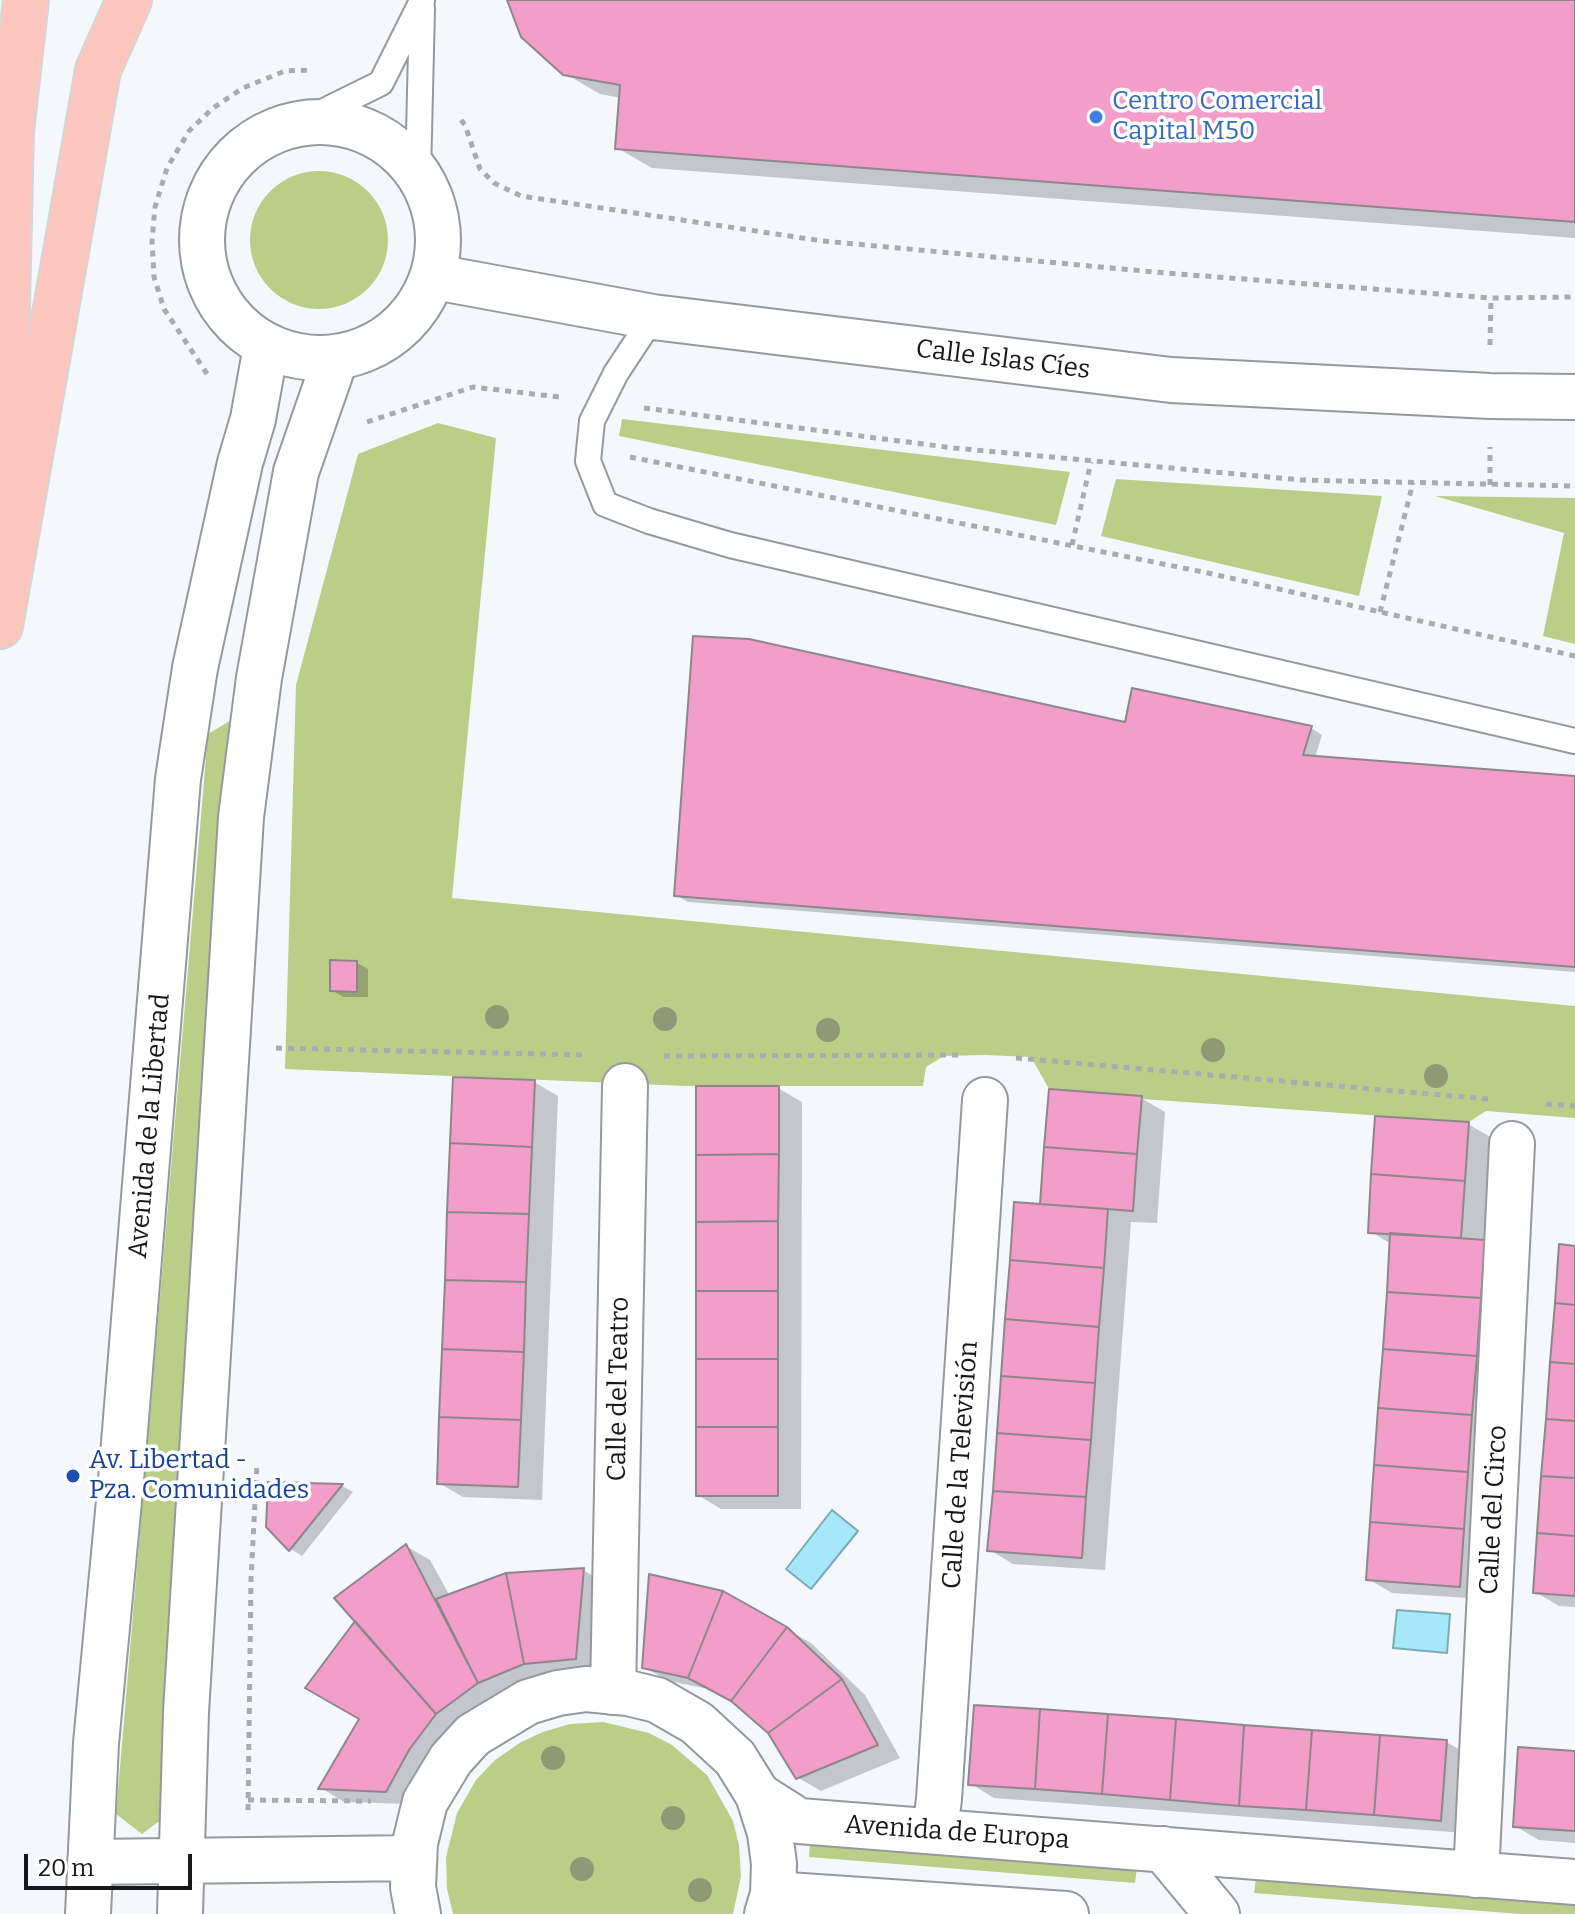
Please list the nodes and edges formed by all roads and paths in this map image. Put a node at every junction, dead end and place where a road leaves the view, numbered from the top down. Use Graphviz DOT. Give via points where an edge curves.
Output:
graph roads {
  1 [pos="26,0"];
  2 [pos="129,0"];
  3 [pos="386,71"];
  4 [pos="420,86"];
  5 [pos="302,122"];
  6 [pos="418,175"];
  7 [pos="435,277"];
  8 [pos="1575,297"];
  9 [pos="653,317"];
  10 [pos="266,347"];
  11 [pos="336,357"];
  12 [pos="208,376"];
  13 [pos="1575,397"];
  14 [pos="601,402"];
  15 [pos="360,427"];
  16 [pos="590,449"];
  17 [pos="1091,462"];
  18 [pos="1413,483"];
  19 [pos="1575,486"];
  20 [pos="1072,545"];
  21 [pos="1380,612"];
  22 [pos="0,624"];
  23 [pos="1575,656"];
  24 [pos="1575,741"];
  25 [pos="279,1032"];
  26 [pos="267,1048"];
  27 [pos="279,1048"];
  28 [pos="591,1055"];
  29 [pos="969,1055"];
  30 [pos="1001,1056"];
  31 [pos="278,1064"];
  32 [pos="639,1071"];
  33 [pos="985,1100"];
  34 [pos="1500,1100"];
  35 [pos="1545,1104"];
  36 [pos="1575,1106"];
  37 [pos="1512,1144"];
  38 [pos="258,1454"];
  39 [pos="613,1692"];
  40 [pos="758,1795"];
  41 [pos="935,1830"];
  42 [pos="1163,1849"];
  43 [pos="414,1858"];
  44 [pos="247,1859"];
  45 [pos="183,1860"];
  46 [pos="90,1862"];
  47 [pos="1476,1875"];
  48 [pos="1575,1882"];
  49 [pos="770,1904"];
  50 [pos="88,1914"];
  51 [pos="180,1914"];
  52 [pos="418,1914"];
  53 [pos="1066,1914"];
  54 [pos="1217,1914"];
  1 -- 22 [label="highway" via="11,131"];
  2 -- 22 [label="highway" via="98,70"];
  3 -- 4 [label="lane" via="422,1"];
  3 -- 5 [label="lane" via="381,83"];
  3 -- 12 [label="path" via="285,71 243,88 213,108 189,131 174,156 155,207 154,277 164,309"];
  4 -- 6 [label="lane"];
  4 -- 8 [label="path" via="465,125 480,169 521,196 916,250 1491,298"];
  5 -- 6 [label="street" via="352,126 388,143"];
  5 -- 10 [label="street" via="254,141 235,157 209,197 201,229 203,267 220,305"];
  6 -- 7 [label="street" via="436,220"];
  7 -- 9 [label="street, Calle Islas Cíes"];
  7 -- 11 [label="street" via="394,332"];
  9 -- 13 [label="street, Calle Islas Cíes" via="1171,380"];
  9 -- 14 [label="lane"];
  10 -- 11 [label="street" via="310,358"];
  10 -- 46 [label="street, Avenida de la Libertad" via="195,668 178,779"];
  11 -- 45 [label="street" via="296,472 259,678 241,817 186,1712"];
  14 -- 15 [label="path" via="473,387"];
  14 -- 16 [label="lane" via="592,421"];
  14 -- 17 [label="path"];
  16 -- 20 [label="path"];
  16 -- 24 [label="lane" via="588,461 605,504 649,521 730,545"];
  17 -- 18 [label="path" via="1301,480"];
  17 -- 20 [label="path"];
  18 -- 19 [label="path"];
  18 -- 21 [label="path"];
  20 -- 21 [label="path"];
  21 -- 23 [label="path"];
  25 -- 27 [label="path"];
  26 -- 27 [label="path"];
  27 -- 28 [label="path"];
  27 -- 31 [label="path"];
  29 -- 32 [label="path"];
  30 -- 34 [label="path"];
  32 -- 39 [label="street, Calle del Teatro"];
  33 -- 41 [label="street, Calle de la Televisión"];
  35 -- 36 [label="path"];
  37 -- 47 [label="street, Calle del Circo"];
  38 -- 44 [label="path"];
  39 -- 40 [label="street" via="657,1700 697,1723 735,1758"];
  39 -- 43 [label="street" via="586,1689 528,1702 473,1735 425,1802"];
  40 -- 41 [label="street, Avenida de Europa" via="799,1821"];
  40 -- 49 [label="street" via="774,1864"];
  41 -- 42 [label="street, Avenida de Europa"];
  42 -- 47 [label="street, Avenida de Europa"];
  42 -- 54 [label="street"];
  43 -- 44 [label="street"];
  43 -- 52 [label="street"];
  44 -- 45 [label="street"];
  45 -- 46 [label="street"];
  45 -- 51 [label="street"];
  46 -- 50 [label="street, Avenida de la Libertad"];
  47 -- 48 [label="street, Avenida de Europa"];
  49 -- 53 [label="street"];
}
